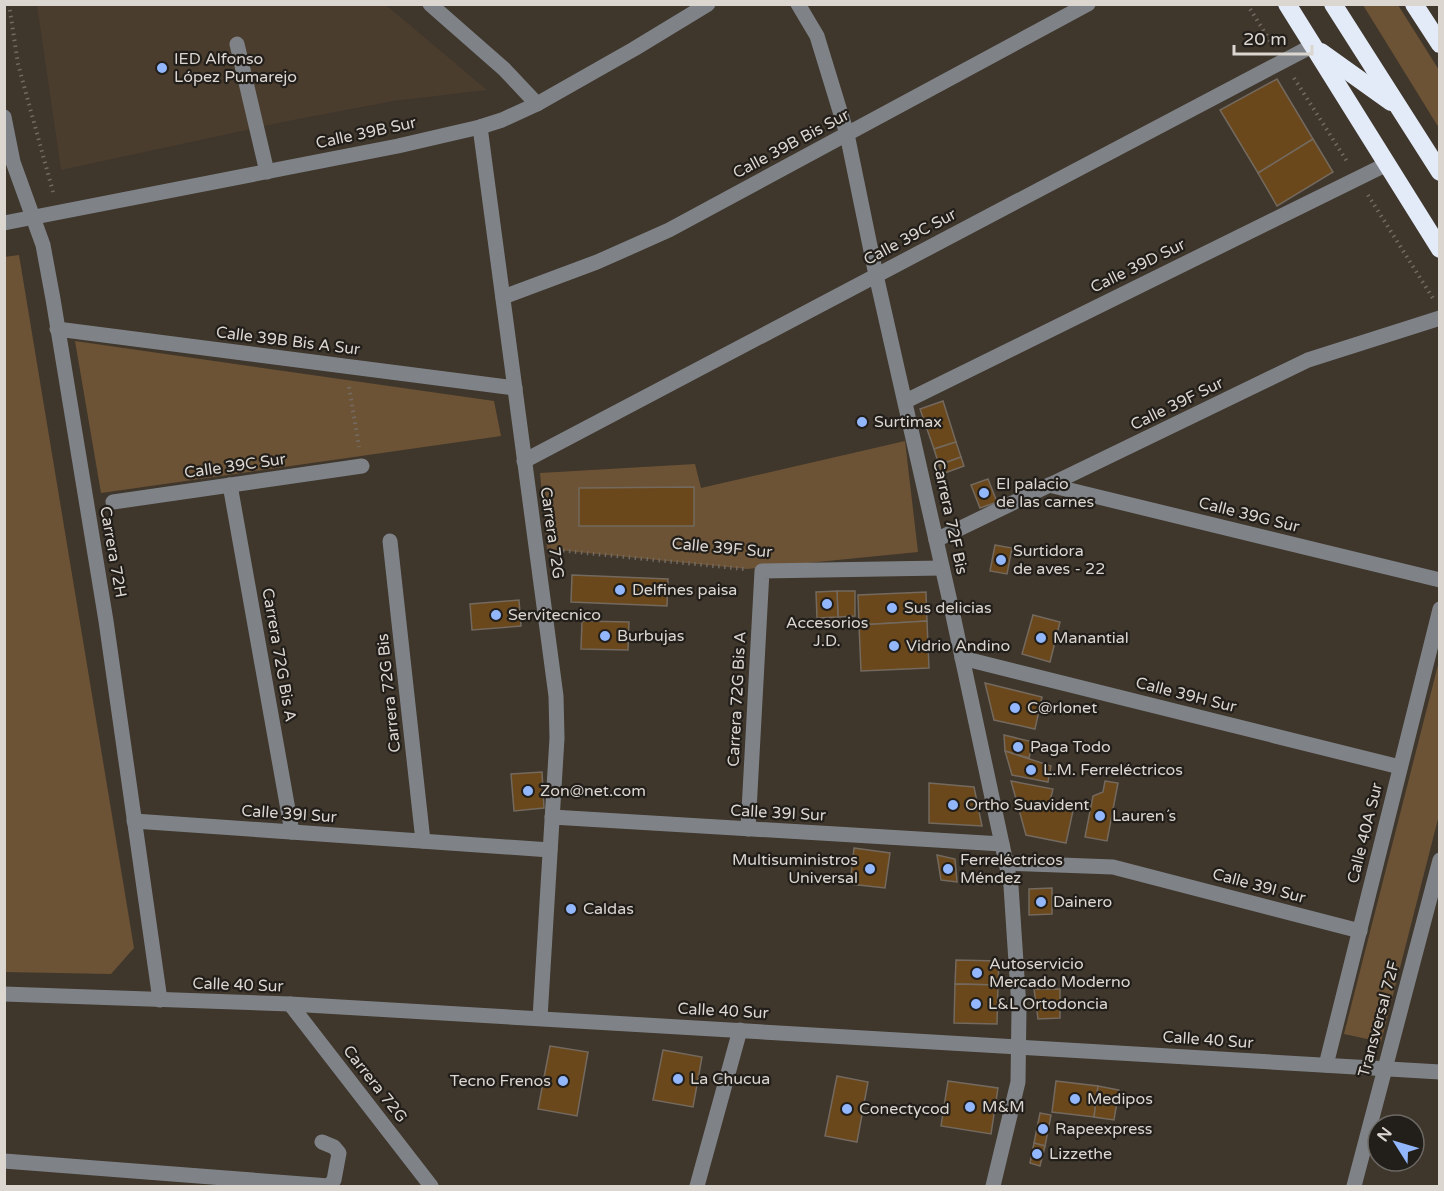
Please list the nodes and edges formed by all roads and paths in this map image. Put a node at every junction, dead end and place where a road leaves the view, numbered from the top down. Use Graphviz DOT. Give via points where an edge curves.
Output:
graph roads {
  1 [pos="9,4"];
  2 [pos="430,4"];
  3 [pos="708,4"];
  4 [pos="798,4"];
  5 [pos="1088,4"];
  6 [pos="1247,4"];
  7 [pos="1287,4"];
  8 [pos="1334,4"];
  9 [pos="1414,4"];
  10 [pos="237,44"];
  11 [pos="1440,44"];
  12 [pos="1312,46"];
  13 [pos="1283,61"];
  14 [pos="537,104"];
  15 [pos="1401,109"];
  16 [pos="4,117"];
  17 [pos="480,127"];
  18 [pos="847,134"];
  19 [pos="1387,164"];
  20 [pos="267,172"];
  21 [pos="1440,172"];
  22 [pos="1357,178"];
  23 [pos="58,213"];
  24 [pos="34,218"];
  25 [pos="4,223"];
  26 [pos="1440,249"];
  27 [pos="876,275"];
  28 [pos="503,297"];
  29 [pos="1440,308"];
  30 [pos="1440,318"];
  31 [pos="57,329"];
  32 [pos="346,366"];
  33 [pos="515,388"];
  34 [pos="906,401"];
  35 [pos="524,461"];
  36 [pos="362,466"];
  37 [pos="230,485"];
  38 [pos="1049,485"];
  39 [pos="113,502"];
  40 [pos="936,540"];
  41 [pos="390,541"];
  42 [pos="536,548"];
  43 [pos="942,568"];
  44 [pos="762,571"];
  45 [pos="1440,580"];
  46 [pos="1440,609"];
  47 [pos="962,658"];
  48 [pos="1400,767"];
  49 [pos="552,817"];
  50 [pos="134,821"];
  51 [pos="748,829"];
  52 [pos="292,832"];
  53 [pos="423,841"];
  54 [pos="1002,844"];
  55 [pos="550,850"];
  56 [pos="1440,860"];
  57 [pos="1006,863"];
  58 [pos="1360,931"];
  59 [pos="4,994"];
  60 [pos="160,1000"];
  61 [pos="290,1004"];
  62 [pos="540,1018"];
  63 [pos="740,1030"];
  64 [pos="1019,1047"];
  65 [pos="1326,1065"];
  66 [pos="1385,1069"];
  67 [pos="1440,1072"];
  68 [pos="322,1142"];
  69 [pos="4,1161"];
  70 [pos="431,1186"];
  71 [pos="697,1186"];
  72 [pos="993,1186"];
  73 [pos="1354,1186"];
  1 -- 23 [label="path" via="18,64"];
  2 -- 14 [label="street" via="504,69"];
  3 -- 14 [label="street, Calle 39B Sur"];
  4 -- 18 [label="street, Carrera 72F Bis" via="817,36"];
  5 -- 18 [label="street, Calle 39B Bis Sur"];
  6 -- 13 [label="path"];
  7 -- 12 [label="highway"];
  8 -- 15 [label="highway"];
  9 -- 11 [label="highway"];
  10 -- 20 [label="street"];
  12 -- 13 [label="street, Calle 39C Sur"];
  12 -- 15 [label="highway"];
  12 -- 19 [label="highway"];
  13 -- 22 [label="path"];
  13 -- 27 [label="street, Calle 39C Sur"];
  14 -- 17 [label="street, Calle 39B Sur"];
  15 -- 21 [label="highway"];
  16 -- 24 [label="street, Carrera 72H" via="13,162"];
  17 -- 20 [label="street, Calle 39B Sur"];
  17 -- 28 [label="street, Carrera 72G"];
  18 -- 27 [label="street, Carrera 72F Bis"];
  18 -- 28 [label="street, Calle 39B Bis Sur" via="669,230"];
  19 -- 22 [label="street, Calle 39D Sur"];
  19 -- 26 [label="highway"];
  20 -- 23 [label="street, Calle 39B Sur"];
  22 -- 29 [label="path"];
  22 -- 34 [label="street, Calle 39D Sur"];
  23 -- 24 [label="street, Calle 39B Sur"];
  24 -- 25 [label="street, Calle 39B Sur"];
  24 -- 31 [label="street, Carrera 72H" via="45,253"];
  27 -- 34 [label="street, Carrera 72F Bis"];
  27 -- 35 [label="street, Calle 39C Sur"];
  28 -- 33 [label="street, Carrera 72G"];
  30 -- 38 [label="street, Calle 39F Sur" via="1308,360"];
  31 -- 32 [label="street, Calle 39B Bis A Sur"];
  31 -- 50 [label="street, Carrera 72H" via="106,621"];
  32 -- 33 [label="street, Calle 39B Bis A Sur"];
  32 -- 36 [label="path"];
  33 -- 35 [label="street, Carrera 72G"];
  34 -- 40 [label="street, Carrera 72F Bis"];
  35 -- 42 [label="street, Carrera 72G"];
  36 -- 37 [label="street, Calle 39C Sur"];
  37 -- 39 [label="street, Calle 39C Sur"];
  37 -- 52 [label="street, Carrera 72G Bis A"];
  38 -- 40 [label="street, Calle 39F Sur"];
  38 -- 45 [label="street, Calle 39G Sur"];
  40 -- 43 [label="street, Carrera 72F Bis"];
  41 -- 53 [label="street, Carrera 72G Bis"];
  42 -- 44 [label="path, Calle 39F Sur"];
  42 -- 49 [label="street, Carrera 72G" via="556,696"];
  43 -- 44 [label="street, Calle 39F Sur"];
  43 -- 47 [label="street, Carrera 72F Bis"];
  44 -- 51 [label="street, Carrera 72G Bis A"];
  46 -- 48 [label="street, Calle 40A Sur"];
  47 -- 48 [label="street, Calle 39H Sur"];
  47 -- 54 [label="street, Carrera 72F Bis"];
  48 -- 58 [label="street, Calle 40A Sur"];
  49 -- 51 [label="street, Calle 39I Sur"];
  49 -- 55 [label="street, Carrera 72G"];
  50 -- 52 [label="street, Calle 39I Sur"];
  50 -- 60 [label="street, Carrera 72H"];
  51 -- 54 [label="street, Calle 39I Sur"];
  52 -- 53 [label="street, Calle 39I Sur"];
  53 -- 55 [label="street, Calle 39I Sur"];
  54 -- 57 [label="street, Carrera 72F Bis"];
  55 -- 62 [label="street, Carrera 72G"];
  56 -- 66 [label="street, Transversal 72F"];
  57 -- 58 [label="street, Calle 39I Sur" via="1113,867"];
  57 -- 64 [label="street, Carrera 72F Bis" via="1015,923"];
  58 -- 65 [label="street, Calle 40A Sur"];
  59 -- 60 [label="street, Calle 40 Sur"];
  60 -- 61 [label="street, Calle 40 Sur"];
  61 -- 62 [label="street, Calle 40 Sur"];
  61 -- 70 [label="street, Carrera 72G"];
  62 -- 63 [label="street, Calle 40 Sur"];
  63 -- 64 [label="street, Calle 40 Sur"];
  63 -- 71 [label="street"];
  64 -- 65 [label="street, Calle 40 Sur"];
  64 -- 72 [label="street, Carrera 72F Bis" via="1018,1082"];
  65 -- 66 [label="street, Calle 40 Sur"];
  66 -- 67 [label="street, Calle 40 Sur"];
  66 -- 73 [label="street, Transversal 72F"];
  68 -- 69 [label="street" via="339,1153 334,1180 328,1186"];
}
